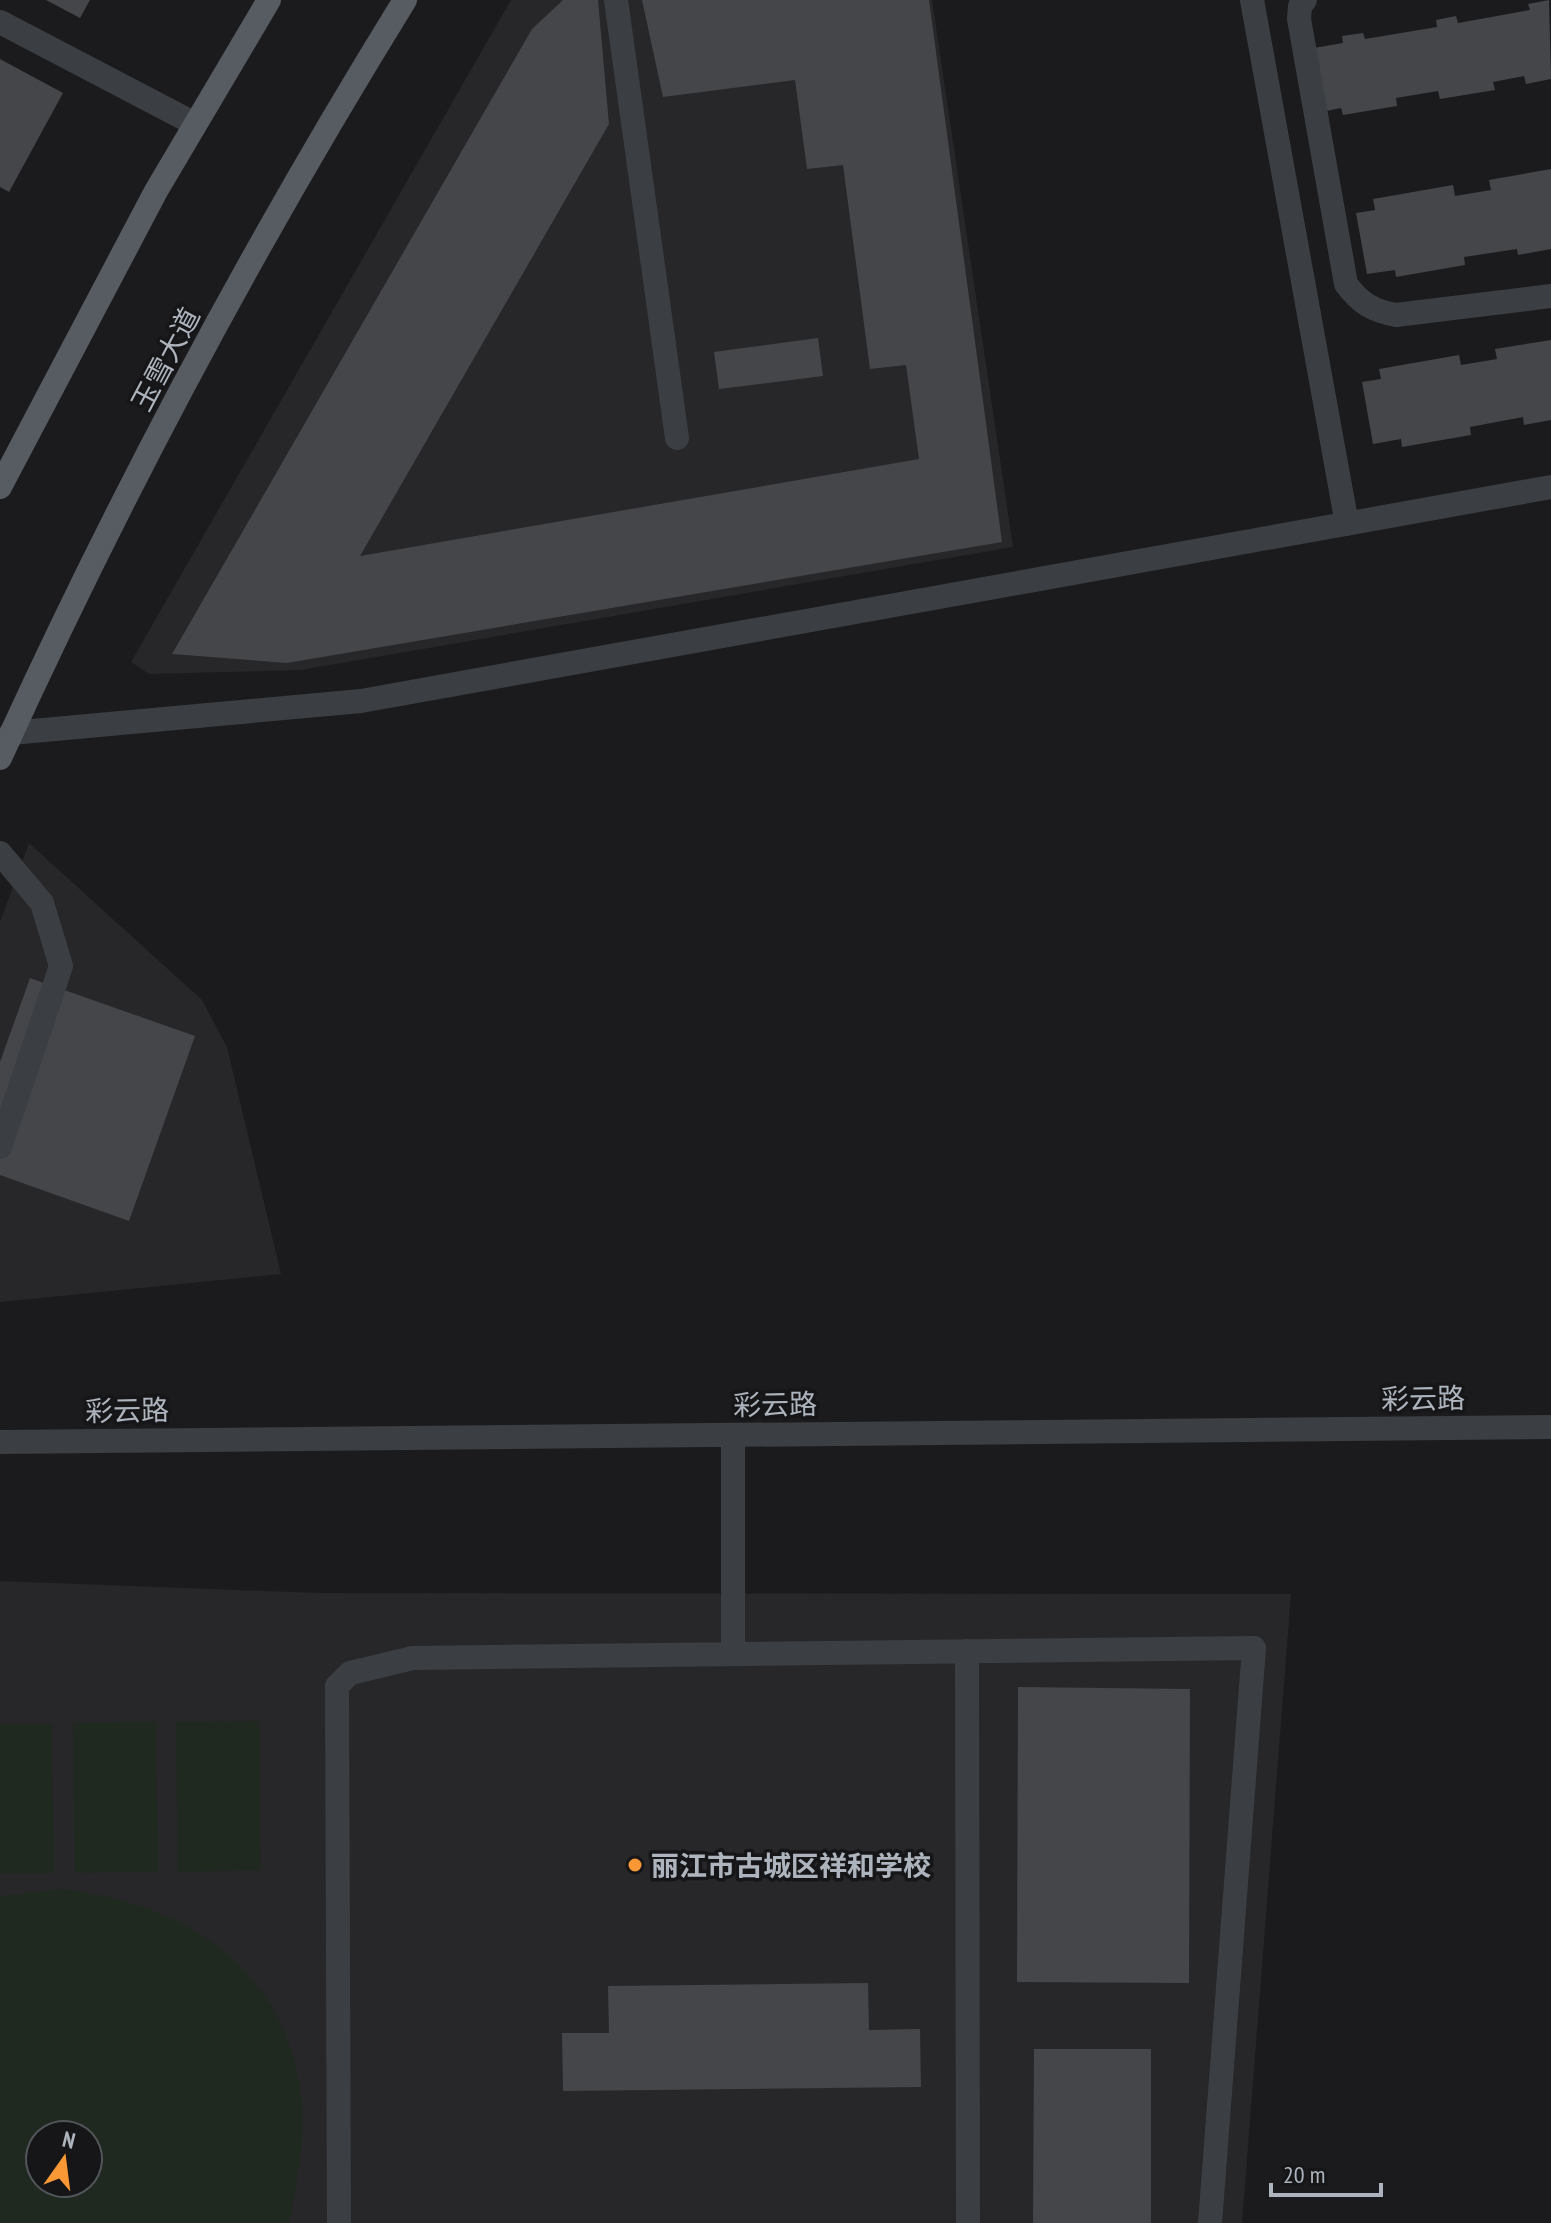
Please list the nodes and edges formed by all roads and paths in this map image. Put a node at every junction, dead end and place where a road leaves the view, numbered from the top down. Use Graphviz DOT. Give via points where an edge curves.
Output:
graph roads {
  1 [pos="269,0"];
  2 [pos="405,0"];
  3 [pos="616,0"];
  4 [pos="1252,0"];
  5 [pos="1305,0"];
  6 [pos="0,22"];
  7 [pos="195,124"];
  8 [pos="1551,296"];
  9 [pos="677,438"];
  10 [pos="0,487"];
  11 [pos="1551,487"];
  12 [pos="1347,524"];
  13 [pos="11,733"];
  14 [pos="0,758"];
  15 [pos="0,853"];
  16 [pos="0,1147"];
  17 [pos="1551,1427"];
  18 [pos="733,1435"];
  19 [pos="0,1442"];
  20 [pos="967,1651"];
  21 [pos="733,1654"];
  22 [pos="339,2223"];
  23 [pos="968,2223"];
  24 [pos="1210,2223"];
  1 -- 7 [label="main road"];
  2 -- 13 [label="main road, 玉雪大道" via="258,247 114,518"];
  3 -- 9 [label="street"];
  4 -- 12 [label="street"];
  5 -- 8 [label="street" via="1299,19 1346,284 1354,296 1366,306 1396,315"];
  6 -- 7 [label="street"];
  7 -- 10 [label="main road"];
  11 -- 12 [label="street"];
  12 -- 13 [label="street" via="361,701"];
  13 -- 14 [label="main road, 玉雪大道"];
  15 -- 16 [label="street" via="42,903 61,966"];
  17 -- 18 [label="street, 彩云路"];
  18 -- 19 [label="street, 彩云路"];
  18 -- 21 [label="street"];
  20 -- 21 [label="street"];
  20 -- 23 [label="street"];
  20 -- 24 [label="street" via="1254,1648"];
  21 -- 22 [label="street" via="413,1658 350,1673 337,1686"];
}
